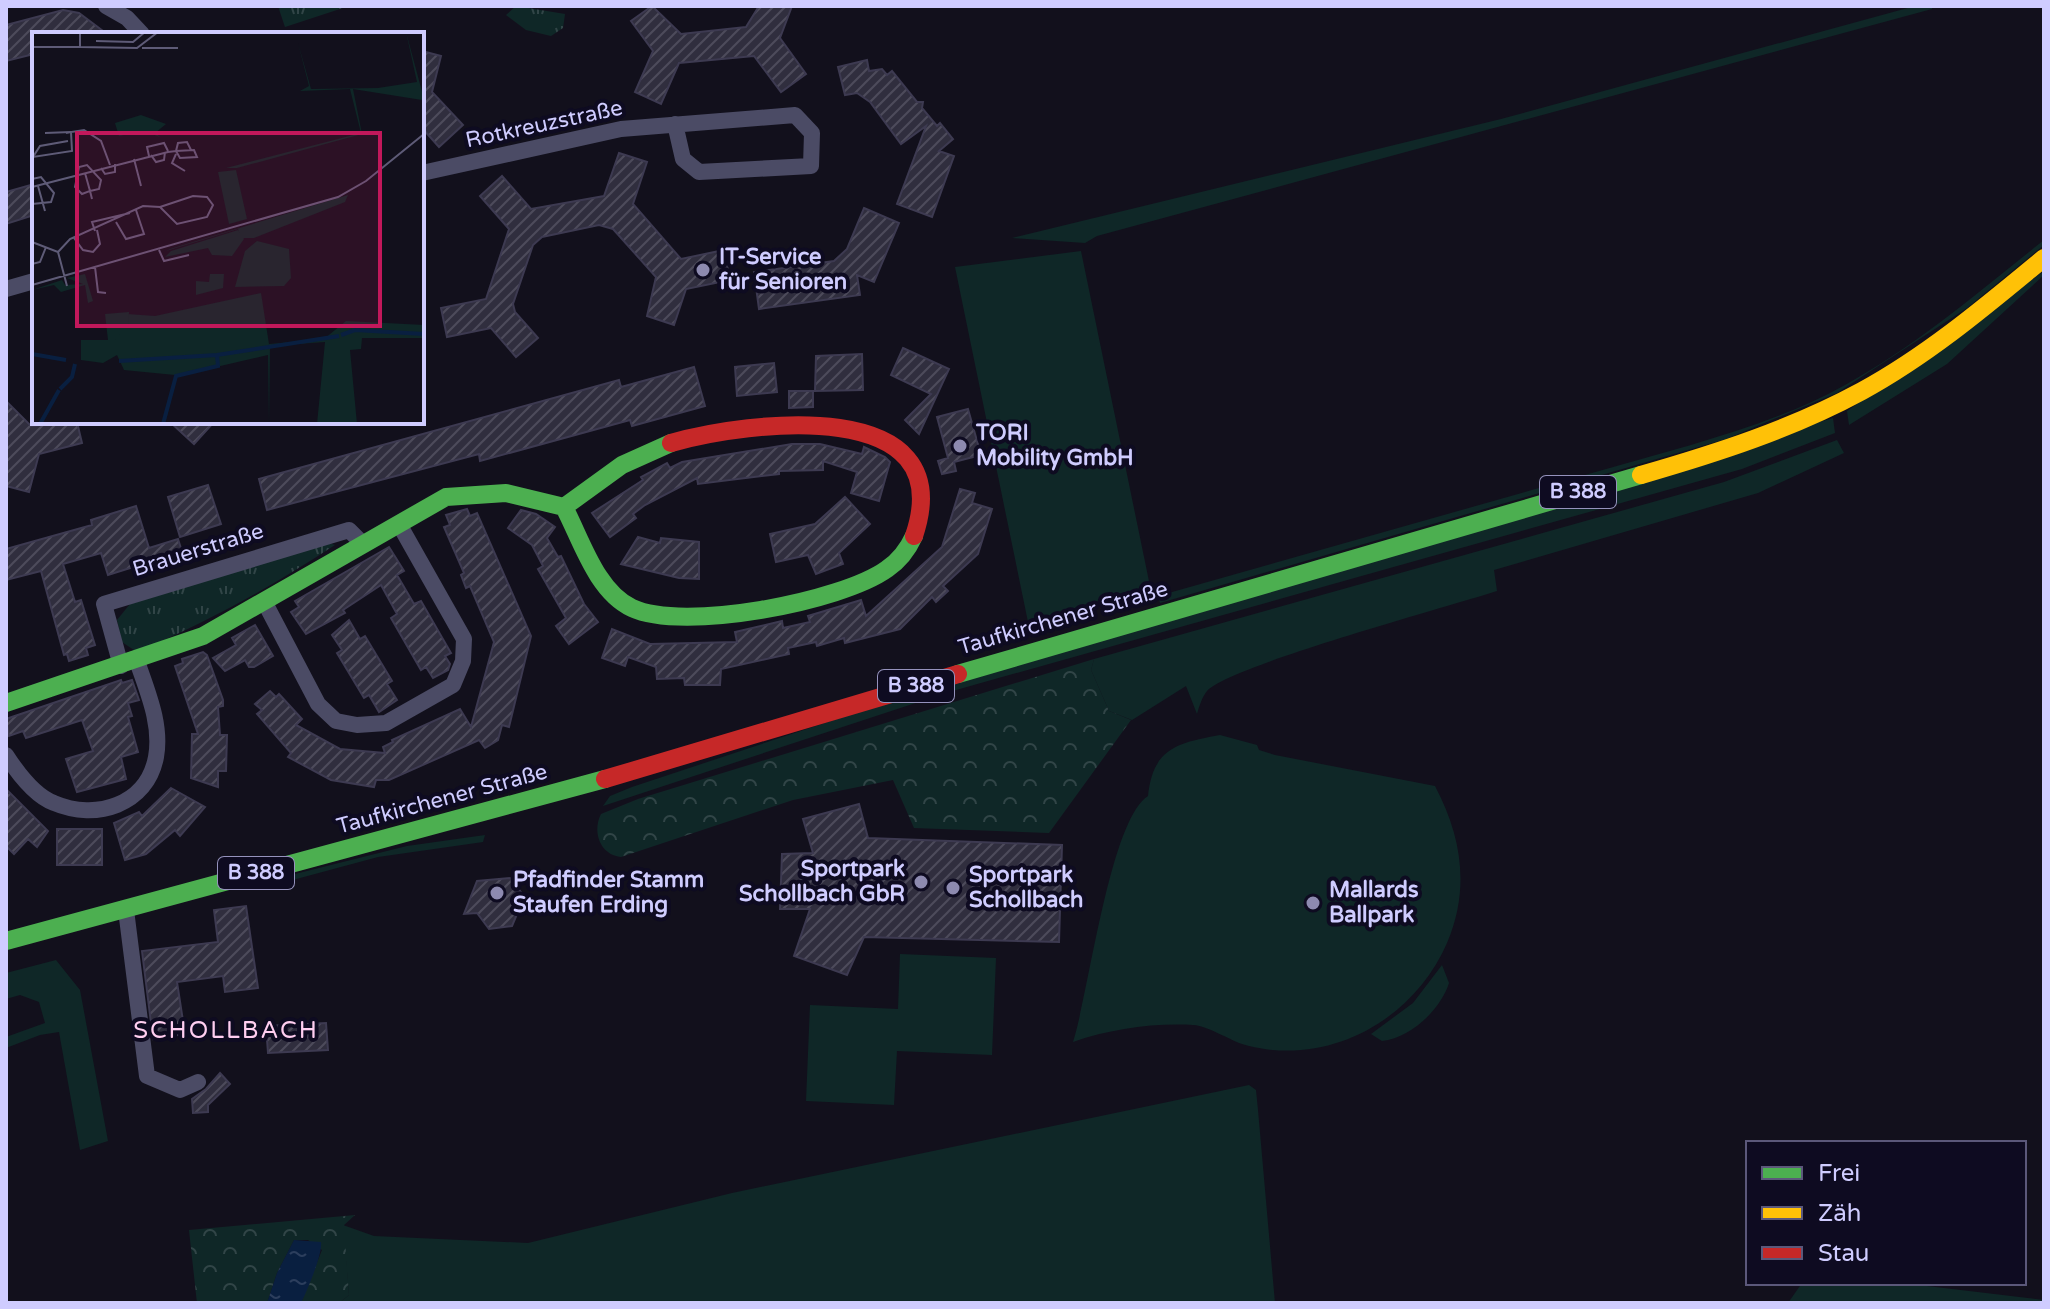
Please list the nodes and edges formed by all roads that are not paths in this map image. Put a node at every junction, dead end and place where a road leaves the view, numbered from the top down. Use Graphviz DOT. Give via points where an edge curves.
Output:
graph roads {
  1 [pos="106,6"];
  2 [pos="140,32"];
  3 [pos="675,124"];
  4 [pos="424,173"];
  5 [pos="2044,258"];
  6 [pos="32,282"];
  7 [pos="6,289"];
  8 [pos="564,507"];
  9 [pos="399,524"];
  10 [pos="362,543"];
  11 [pos="265,603"];
  12 [pos="129,663"];
  13 [pos="6,703"];
  14 [pos="6,755"];
  15 [pos="126,910"];
  16 [pos="6,941"];
  17 [pos="198,1082"];
  1 -- 2 [label="street"];
  3 -- 3 [label="street, Rotkreuzstraße" via="683,159 699,172 811,166 812,133 795,115"];
  3 -- 4 [label="street, Rotkreuzstraße" via="621,129"];
  5 -- 15 [label="main road, Taufkirchener Straße / B 388" via="1955,331 1864,390 1719,453 560,792"];
  6 -- 7 [label="street"];
  8 -- 8 [label="main road" via="619,598 641,612 677,617 787,604 884,571 914,536 920,489 909,459 881,436 789,426 661,445"];
  8 -- 9 [label="main road" via="524,492 480,492 446,497"];
  9 -- 10 [label="main road"];
  9 -- 11 [label="street" via="464,639 463,661 453,685 386,723 336,721 318,704"];
  10 -- 11 [label="main road"];
  10 -- 12 [label="street, Brauerstraße" via="349,530 104,604"];
  11 -- 12 [label="main road" via="203,636"];
  12 -- 13 [label="main road"];
  12 -- 14 [label="street" via="155,721 157,753 145,784 129,799 104,811 52,803"];
  15 -- 16 [label="main road, Taufkirchener Straße / B 388"];
  15 -- 17 [label="street" via="147,1076 180,1090"];
}
